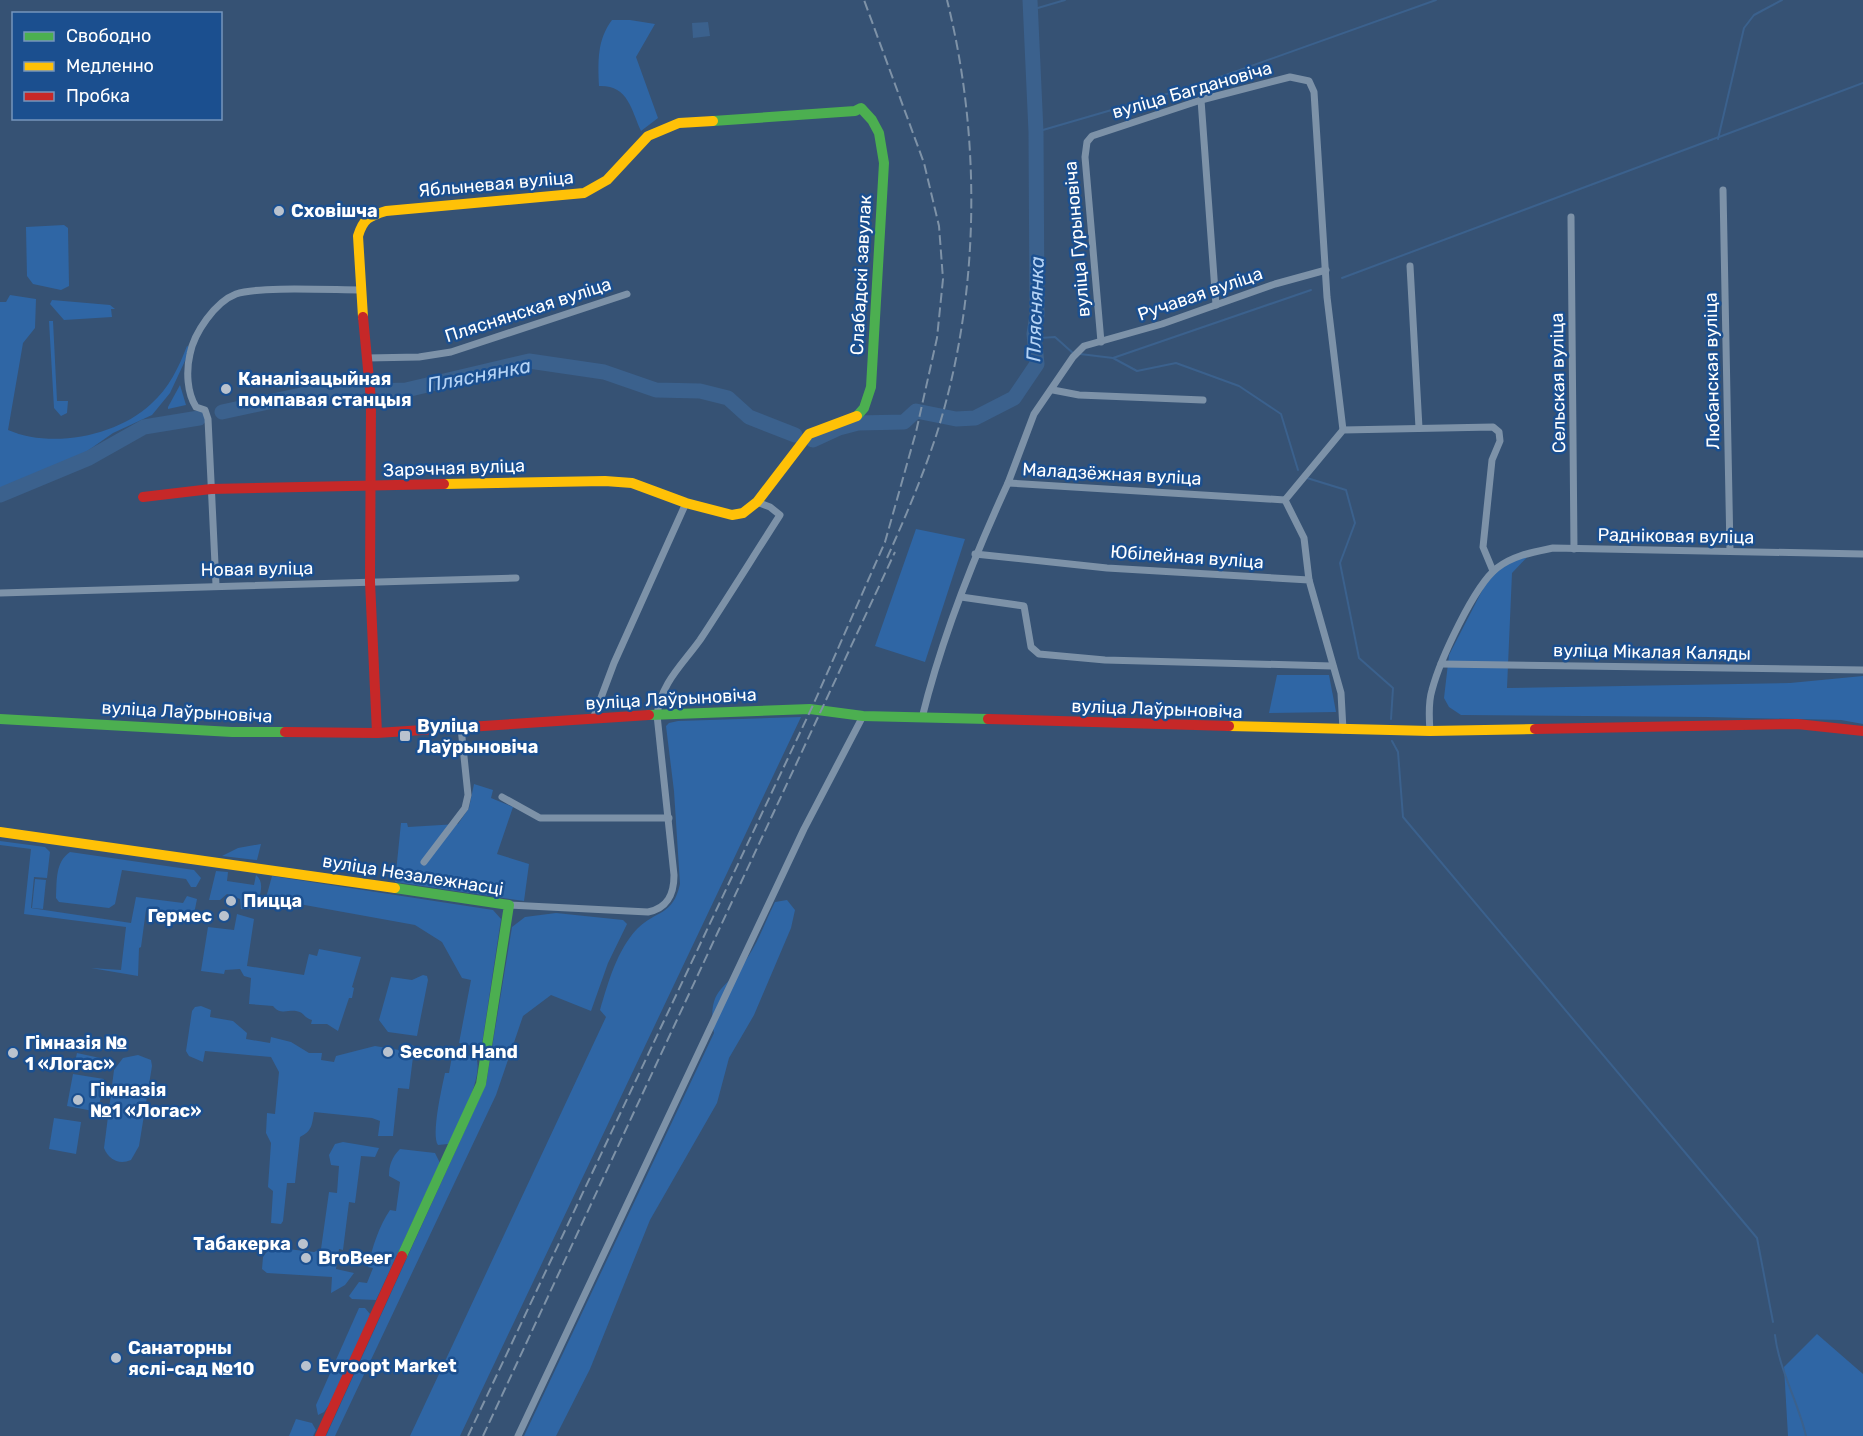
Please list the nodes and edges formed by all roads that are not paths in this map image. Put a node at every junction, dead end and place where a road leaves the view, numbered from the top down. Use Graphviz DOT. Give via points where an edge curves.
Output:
graph roads {
  1 [pos="1201,100"];
  2 [pos="871,118"];
  3 [pos="1092,136"];
  4 [pos="1724,190"];
  5 [pos="1571,217"];
  6 [pos="1410,266"];
  7 [pos="1326,270"];
  8 [pos="360,290"];
  9 [pos="627,294"];
  10 [pos="1216,305"];
  11 [pos="1101,342"];
  12 [pos="1084,346"];
  13 [pos="367,358"];
  14 [pos="1053,390"];
  15 [pos="1203,400"];
  16 [pos="1419,428"];
  17 [pos="1343,429"];
  18 [pos="1008,483"];
  19 [pos="369,487"];
  20 [pos="211,489"];
  21 [pos="143,497"];
  22 [pos="1285,500"];
  23 [pos="757,502"];
  24 [pos="686,503"];
  25 [pos="1574,549"];
  26 [pos="1730,551"];
  27 [pos="975,554"];
  28 [pos="1863,554"];
  29 [pos="1493,571"];
  30 [pos="516,578"];
  31 [pos="1309,580"];
  32 [pos="370,582"];
  33 [pos="216,585"];
  34 [pos="0,593"];
  35 [pos="961,597"];
  36 [pos="1441,664"];
  37 [pos="1332,666"];
  38 [pos="1863,670"];
  39 [pos="657,715"];
  40 [pos="863,716"];
  41 [pos="922,718"];
  42 [pos="0,719"];
  43 [pos="593,719"];
  44 [pos="461,728"];
  45 [pos="1343,730"];
  46 [pos="1430,731"];
  47 [pos="1863,731"];
  48 [pos="377,733"];
  49 [pos="502,797"];
  50 [pos="669,818"];
  51 [pos="0,832"];
  52 [pos="424,862"];
  53 [pos="509,906"];
  54 [pos="320,1436"];
  55 [pos="518,1436"];
  1 -- 3 [label="street, вуліца Багдановіча"];
  1 -- 7 [label="street, вуліца Багдановіча" via="1290,77 1309,81 1314,92"];
  1 -- 10 [label="street"];
  2 -- 8 [label="main road, Яблыневая вуліца" via="861,108 679,123 648,136 607,180 584,193 373,214 361,225 358,236"];
  2 -- 23 [label="main road, Слабадскі завулак" via="880,135 884,164 872,378 864,408 843,424 809,434"];
  3 -- 11 [label="street, вуліца Гурыновіча" via="1085,158"];
  4 -- 26 [label="street, Любанская вуліца"];
  5 -- 25 [label="street, Сельская вуліца"];
  6 -- 16 [label="street"];
  7 -- 10 [label="street, Ручавая вуліца"];
  7 -- 17 [label="street"];
  8 -- 13 [label="main road, Яблыневая вуліца"];
  8 -- 20 [label="street" via="250,291 233,295 198,334 187,368 192,401 196,408 205,410 208,419"];
  9 -- 13 [label="street, Пляснянская вуліца" via="457,351 435,356"];
  10 -- 11 [label="street, Ручавая вуліца"];
  11 -- 12 [label="street, Ручавая вуліца"];
  12 -- 14 [label="street, Маладзёжная вуліца"];
  13 -- 19 [label="main road, Яблыневая вуліца" via="371,400"];
  14 -- 15 [label="street" via="1079,395"];
  14 -- 18 [label="street, Маладзёжная вуліца" via="1034,414"];
  16 -- 17 [label="street"];
  16 -- 29 [label="street" via="1488,426 1499,432 1500,441 1492,460 1483,547"];
  17 -- 22 [label="street"];
  18 -- 22 [label="street, Маладзёжная вуліца"];
  18 -- 27 [label="street"];
  19 -- 20 [label="main road, Зарэчная вуліца"];
  19 -- 24 [label="main road, Зарэчная вуліца" via="618,481"];
  19 -- 32 [label="main road, Яблыневая вуліца"];
  20 -- 21 [label="main road, Зарэчная вуліца"];
  20 -- 33 [label="street"];
  22 -- 31 [label="street" via="1304,538"];
  23 -- 24 [label="main road, Зарэчная вуліца" via="743,513 732,515"];
  23 -- 39 [label="street" via="780,515 699,641 665,686"];
  24 -- 43 [label="street"];
  25 -- 26 [label="street, Радніковая вуліца"];
  25 -- 29 [label="street, Радніковая вуліца" via="1553,548 1527,554"];
  26 -- 28 [label="street, Радніковая вуліца"];
  27 -- 31 [label="street, Юбілейная вуліца" via="1107,568"];
  27 -- 35 [label="street"];
  29 -- 36 [label="street" via="1479,589"];
  30 -- 32 [label="street, Новая вуліца"];
  31 -- 37 [label="street"];
  32 -- 33 [label="street, Новая вуліца"];
  32 -- 48 [label="main road, Яблыневая вуліца"];
  33 -- 34 [label="street, Новая вуліца"];
  35 -- 37 [label="street" via="1024,606 1031,646 1039,654 1105,660"];
  35 -- 41 [label="street" via="936,660"];
  36 -- 38 [label="street, вуліца Мікалая Каляды"];
  36 -- 46 [label="street" via="1431,692"];
  37 -- 45 [label="street" via="1341,693"];
  39 -- 40 [label="main road, вуліца Лаўрыновіча" via="810,709"];
  39 -- 43 [label="main road, вуліца Лаўрыновіча"];
  39 -- 50 [label="street"];
  40 -- 41 [label="main road, вуліца Лаўрыновіча"];
  40 -- 55 [label="street" via="804,829"];
  41 -- 45 [label="main road, вуліца Лаўрыновіча"];
  42 -- 48 [label="main road, вуліца Лаўрыновіча" via="232,732"];
  43 -- 44 [label="main road, вуліца Лаўрыновіча"];
  44 -- 48 [label="main road, вуліца Лаўрыновіча"];
  44 -- 52 [label="street" via="468,795 465,808"];
  45 -- 46 [label="main road, вуліца Лаўрыновіча"];
  46 -- 47 [label="main road, вуліца Лаўрыновіча" via="1797,724"];
  49 -- 50 [label="street" via="540,818"];
  50 -- 53 [label="street" via="674,884 669,899 660,908 648,912"];
  51 -- 53 [label="main road, вуліца Незалежнасці" via="269,868"];
  53 -- 54 [label="main road, вуліца Незалежнасці" via="481,1084"];
}
